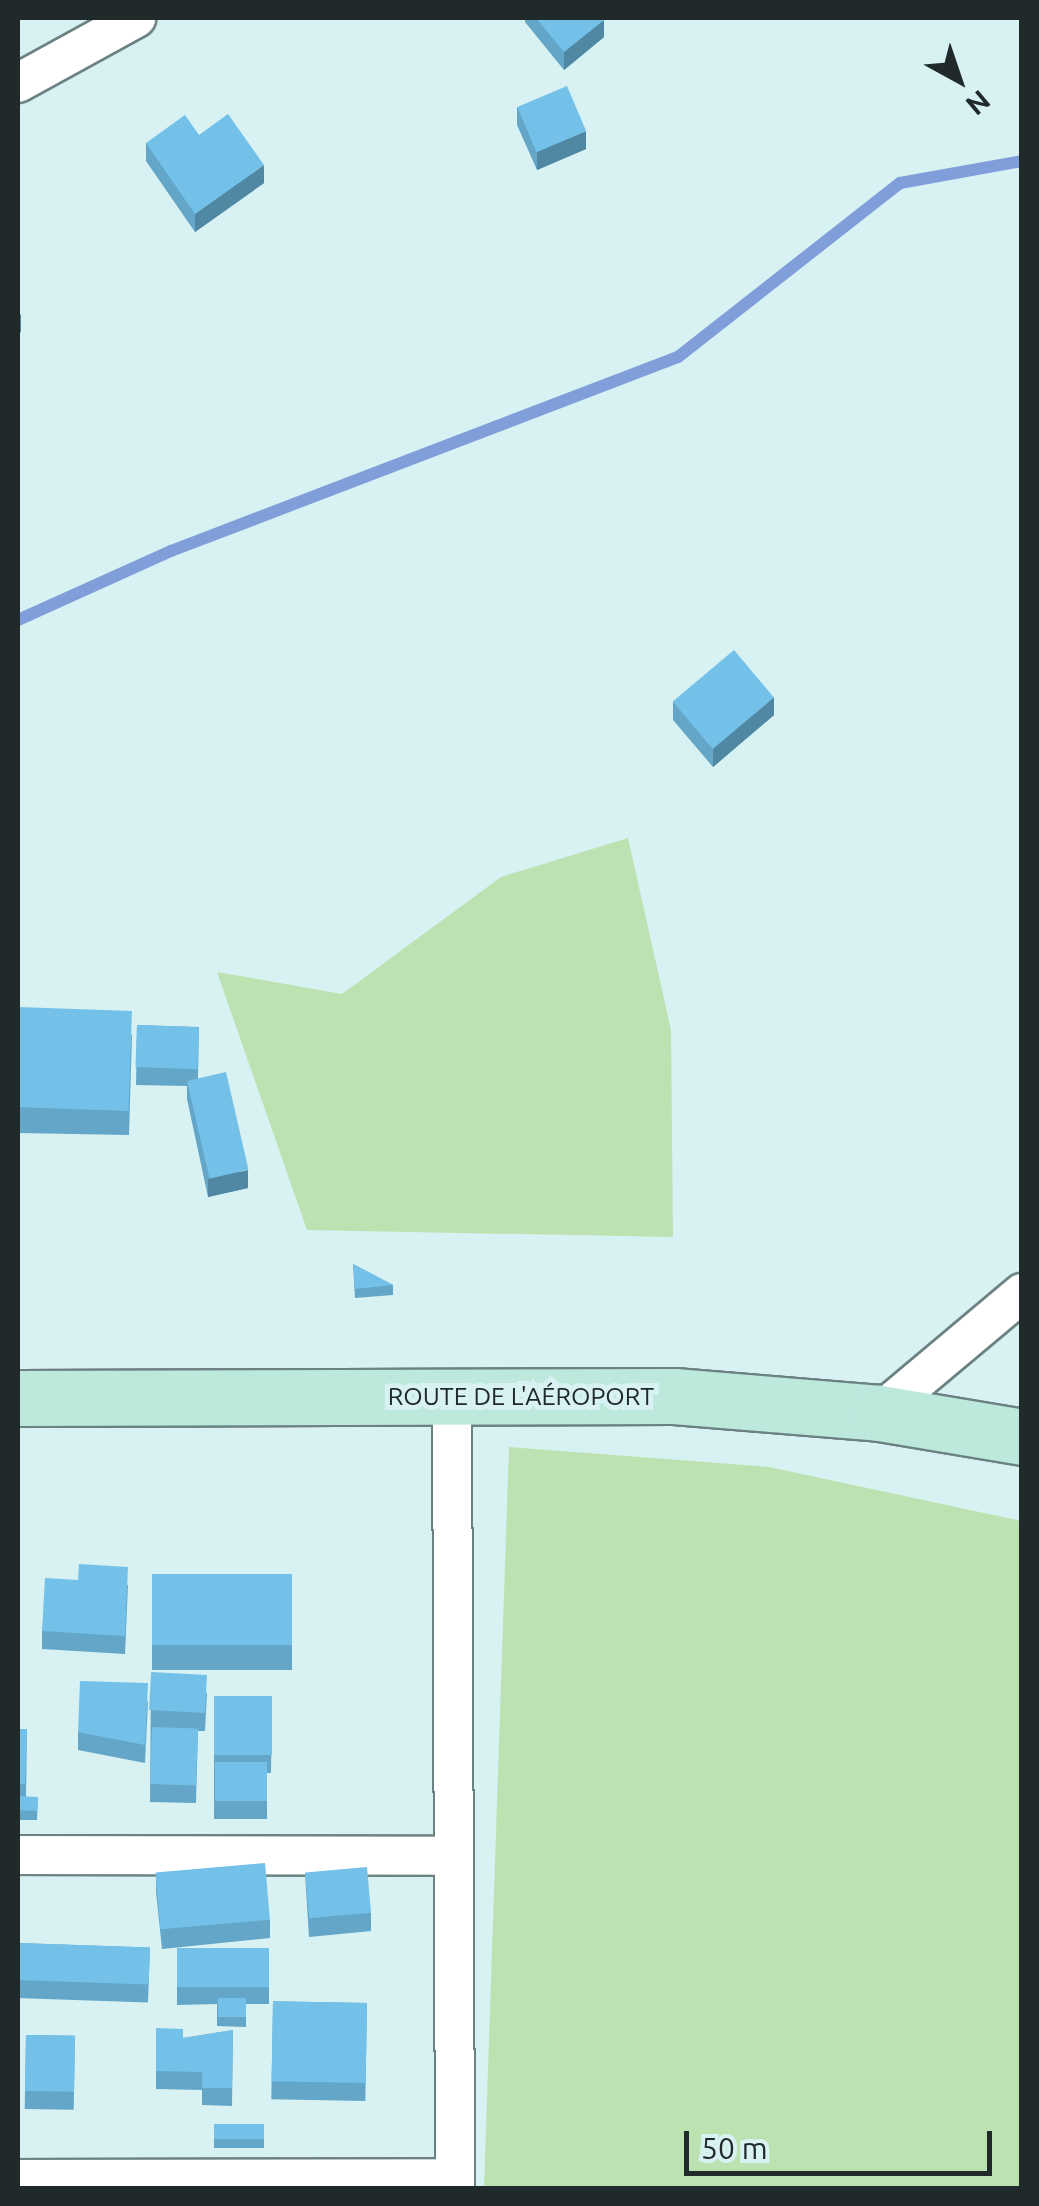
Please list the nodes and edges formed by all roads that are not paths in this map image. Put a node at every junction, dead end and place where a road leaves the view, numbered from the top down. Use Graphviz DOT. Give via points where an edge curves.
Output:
graph roads {
  1 [pos="136,18"];
  2 [pos="18,83"];
  3 [pos="1022,1293"];
  4 [pos="452,1396"];
  5 [pos="18,1398"];
  6 [pos="879,1413"];
  7 [pos="1022,1437"];
  8 [pos="18,1855"];
  9 [pos="454,1856"];
  10 [pos="18,2178"];
  11 [pos="455,2183"];
  12 [pos="107,2184"];
  1 -- 2 [label="street"];
  3 -- 6 [label="street"];
  4 -- 5 [label="main road, ROUTE DE L'AÉROPORT"];
  4 -- 6 [label="main road, ROUTE DE L'AÉROPORT" via="674,1396"];
  4 -- 9 [label="street"];
  6 -- 7 [label="main road, ROUTE DE L'AÉROPORT"];
  8 -- 9 [label="street"];
  9 -- 11 [label="street"];
  10 -- 12 [label="street"];
  11 -- 12 [label="street"];
}
